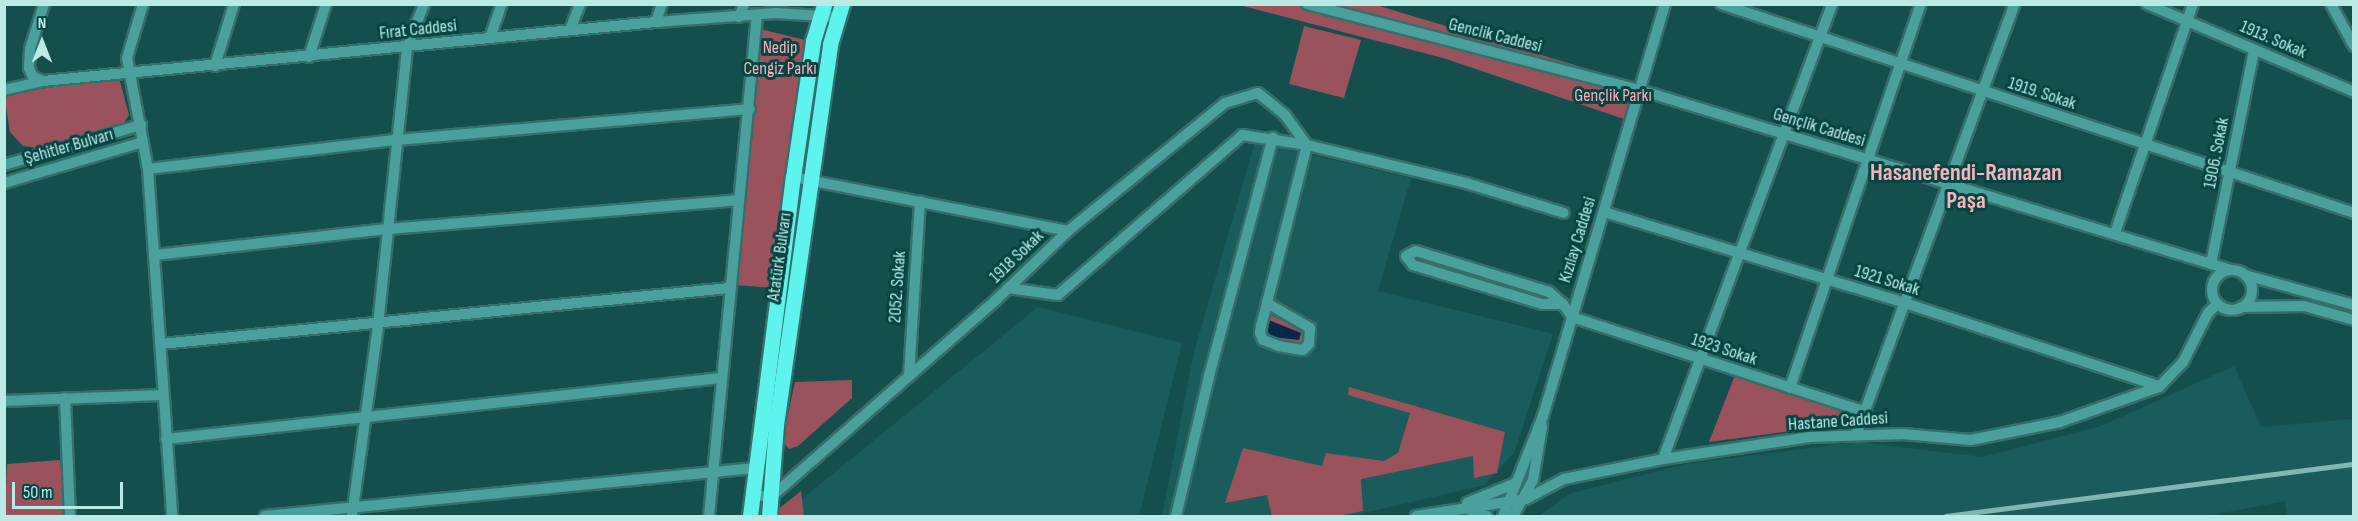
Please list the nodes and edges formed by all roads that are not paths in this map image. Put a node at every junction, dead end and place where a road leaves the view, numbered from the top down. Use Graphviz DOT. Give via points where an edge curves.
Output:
graph roads {
  1 [pos="44,4"];
  2 [pos="143,4"];
  3 [pos="234,4"];
  4 [pos="326,4"];
  5 [pos="424,4"];
  6 [pos="502,4"];
  7 [pos="580,4"];
  8 [pos="662,4"];
  9 [pos="744,4"];
  10 [pos="1307,4"];
  11 [pos="1665,4"];
  12 [pos="1721,4"];
  13 [pos="1832,4"];
  14 [pos="1921,4"];
  15 [pos="2014,4"];
  16 [pos="2147,4"];
  17 [pos="2193,4"];
  18 [pos="2331,4"];
  19 [pos="1752,10"];
  20 [pos="821,11"];
  21 [pos="839,11"];
  22 [pos="757,15"];
  23 [pos="739,17"];
  24 [pos="656,22"];
  25 [pos="2187,22"];
  26 [pos="570,30"];
  27 [pos="490,38"];
  28 [pos="1820,39"];
  29 [pos="2354,46"];
  30 [pos="407,48"];
  31 [pos="2254,50"];
  32 [pos="309,57"];
  33 [pos="215,66"];
  34 [pos="1900,66"];
  35 [pos="130,74"];
  36 [pos="43,81"];
  37 [pos="4,90"];
  38 [pos="1640,90"];
  39 [pos="1983,92"];
  40 [pos="2354,92"];
  41 [pos="750,109"];
  42 [pos="141,125"];
  43 [pos="1782,135"];
  44 [pos="1273,138"];
  45 [pos="396,140"];
  46 [pos="143,142"];
  47 [pos="1307,145"];
  48 [pos="2144,146"];
  49 [pos="1868,160"];
  50 [pos="4,165"];
  51 [pos="148,169"];
  52 [pos="2230,173"];
  53 [pos="793,177"];
  54 [pos="812,179"];
  55 [pos="4,183"];
  56 [pos="1949,184"];
  57 [pos="739,200"];
  58 [pos="920,201"];
  59 [pos="1604,212"];
  60 [pos="1564,213"];
  61 [pos="2354,213"];
  62 [pos="387,229"];
  63 [pos="1068,231"];
  64 [pos="2115,233"];
  65 [pos="1738,251"];
  66 [pos="156,255"];
  67 [pos="2211,264"];
  68 [pos="2231,270"];
  69 [pos="2245,274"];
  70 [pos="1827,279"];
  71 [pos="729,288"];
  72 [pos="1008,288"];
  73 [pos="1267,303"];
  74 [pos="1905,303"];
  75 [pos="2217,303"];
  76 [pos="1563,304"];
  77 [pos="2354,305"];
  78 [pos="2241,308"];
  79 [pos="1572,316"];
  80 [pos="2354,320"];
  81 [pos="378,325"];
  82 [pos="161,344"];
  83 [pos="1699,360"];
  84 [pos="909,376"];
  85 [pos="721,378"];
  86 [pos="2159,387"];
  87 [pos="1790,388"];
  88 [pos="162,395"];
  89 [pos="65,398"];
  90 [pos="4,401"];
  91 [pos="1866,412"];
  92 [pos="365,415"];
  93 [pos="1542,417"];
  94 [pos="1856,435"];
  95 [pos="166,439"];
  96 [pos="1663,459"];
  97 [pos="753,468"];
  98 [pos="713,470"];
  99 [pos="1533,480"];
  100 [pos="1515,483"];
  101 [pos="752,495"];
  102 [pos="771,497"];
  103 [pos="1526,498"];
  104 [pos="1506,503"];
  105 [pos="1456,507"];
  106 [pos="352,512"];
  107 [pos="70,516"];
  108 [pos="172,516"];
  109 [pos="265,516"];
  110 [pos="709,516"];
  111 [pos="750,516"];
  112 [pos="769,516"];
  113 [pos="1176,516"];
  114 [pos="1416,516"];
  115 [pos="1487,516"];
  116 [pos="1503,516"];
  117 [pos="1513,516"];
  1 -- 36 [label="street" via="28,68 33,77"];
  2 -- 35 [label="street" via="127,58"];
  3 -- 33 [label="street"];
  4 -- 32 [label="street"];
  5 -- 30 [label="street"];
  6 -- 27 [label="street"];
  7 -- 26 [label="street"];
  8 -- 24 [label="street"];
  9 -- 23 [label="street"];
  10 -- 38 [label="street, Genclik Caddesi"];
  11 -- 38 [label="street, Kızılay Caddesi"];
  12 -- 19 [label="street, 1919. Sokak"];
  13 -- 28 [label="street"];
  14 -- 34 [label="street"];
  15 -- 39 [label="street"];
  16 -- 25 [label="street, 1913. Sokak"];
  17 -- 25 [label="street"];
  18 -- 29 [label="street"];
  19 -- 28 [label="street, 1919. Sokak"];
  20 -- 21 [label="street, Fırat Caddesi"];
  20 -- 22 [label="street, Fırat Caddesi"];
  20 -- 53 [label="main road, Atatürk Bulvarı"];
  21 -- 54 [label="main road, Atatürk Bulvarı"];
  22 -- 23 [label="street, Fırat Caddesi"];
  22 -- 41 [label="street"];
  23 -- 24 [label="street, Fırat Caddesi"];
  24 -- 26 [label="street, Fırat Caddesi"];
  25 -- 31 [label="street, 1913. Sokak"];
  25 -- 48 [label="street"];
  26 -- 27 [label="street, Fırat Caddesi"];
  27 -- 30 [label="street, Fırat Caddesi"];
  28 -- 34 [label="street, 1919. Sokak"];
  28 -- 43 [label="street"];
  30 -- 32 [label="street, Fırat Caddesi"];
  30 -- 45 [label="street"];
  31 -- 40 [label="street, 1913. Sokak"];
  31 -- 52 [label="street, 1906. Sokak"];
  32 -- 33 [label="street, Fırat Caddesi"];
  33 -- 35 [label="street, Fırat Caddesi"];
  34 -- 39 [label="street, 1919. Sokak"];
  34 -- 49 [label="street"];
  35 -- 36 [label="street, Fırat Caddesi"];
  35 -- 42 [label="street"];
  36 -- 37 [label="street, Fırat Caddesi"];
  38 -- 43 [label="street, Gençlik Caddesi"];
  38 -- 59 [label="street, Kızılay Caddesi"];
  39 -- 48 [label="street, 1919. Sokak"];
  39 -- 56 [label="street"];
  41 -- 45 [label="street"];
  41 -- 57 [label="street"];
  42 -- 46 [label="street"];
  42 -- 50 [label="street, Şehitler Bulvarı"];
  43 -- 49 [label="street, Gençlik Caddesi"];
  43 -- 65 [label="street"];
  44 -- 47 [label="street"];
  44 -- 72 [label="street" via="1234,138 1058,295"];
  44 -- 113 [label="street"];
  45 -- 51 [label="street"];
  45 -- 62 [label="street"];
  46 -- 51 [label="street"];
  46 -- 55 [label="street, Şehitler Bulvarı"];
  47 -- 60 [label="street" via="1466,183"];
  47 -- 63 [label="street, 1918 Sokak" via="1285,115 1258,93 1225,103"];
  47 -- 73 [label="street"];
  48 -- 52 [label="street, 1919. Sokak"];
  48 -- 64 [label="street"];
  49 -- 56 [label="street, Gençlik Caddesi"];
  49 -- 70 [label="street"];
  51 -- 66 [label="street"];
  52 -- 61 [label="street, 1919. Sokak"];
  52 -- 67 [label="street, 1906. Sokak"];
  53 -- 54 [label="street"];
  53 -- 97 [label="main road, Atatürk Bulvarı"];
  54 -- 58 [label="street"];
  54 -- 102 [label="main road, Atatürk Bulvarı" via="776,425"];
  56 -- 64 [label="street, Gençlik Caddesi"];
  56 -- 74 [label="street"];
  57 -- 62 [label="street"];
  57 -- 71 [label="street"];
  58 -- 63 [label="street"];
  58 -- 84 [label="street, 2052. Sokak"];
  59 -- 65 [label="street, 1921 Sokak"];
  59 -- 79 [label="street, Kızılay Caddesi"];
  62 -- 66 [label="street"];
  62 -- 81 [label="street"];
  63 -- 72 [label="street, 1918 Sokak"];
  64 -- 67 [label="street, Gençlik Caddesi"];
  65 -- 70 [label="street, 1921 Sokak"];
  65 -- 83 [label="street"];
  66 -- 82 [label="street"];
  67 -- 68 [label="street, Gençlik Caddesi"];
  68 -- 69 [label="street"];
  68 -- 75 [label="street" via="2215,279 2212,292"];
  69 -- 77 [label="street"];
  69 -- 78 [label="street" via="2252,293"];
  70 -- 74 [label="street, 1921 Sokak"];
  70 -- 87 [label="street"];
  71 -- 81 [label="street"];
  71 -- 85 [label="street"];
  72 -- 84 [label="street, 1918 Sokak"];
  73 -- 73 [label="street" via="1260,333 1263,340 1303,350 1309,344 1310,328"];
  74 -- 86 [label="street, 1921 Sokak"];
  74 -- 91 [label="street"];
  75 -- 78 [label="street" via="2229,309"];
  75 -- 86 [label="street, Hastane Caddesi" via="2183,362"];
  76 -- 76 [label="street" via="1542,304 1413,266 1406,256 1416,251 1549,292"];
  76 -- 79 [label="street"];
  78 -- 80 [label="street" via="2304,306"];
  79 -- 83 [label="street, 1923 Sokak"];
  79 -- 93 [label="street, Kızılay Caddesi"];
  81 -- 82 [label="street"];
  81 -- 92 [label="street"];
  82 -- 88 [label="street"];
  83 -- 87 [label="street, 1923 Sokak"];
  83 -- 96 [label="street"];
  84 -- 102 [label="street, 1918 Sokak"];
  85 -- 92 [label="street"];
  85 -- 98 [label="street"];
  86 -- 94 [label="street, Hastane Caddesi" via="2060,422 1996,437 1938,440 1903,434"];
  87 -- 91 [label="street, 1923 Sokak"];
  88 -- 89 [label="street"];
  88 -- 95 [label="street"];
  89 -- 90 [label="street"];
  89 -- 107 [label="street"];
  91 -- 94 [label="street"];
  92 -- 95 [label="street"];
  92 -- 106 [label="street"];
  93 -- 99 [label="street"];
  93 -- 100 [label="street, Kızılay Caddesi"];
  94 -- 96 [label="street, Hastane Caddesi" via="1810,437"];
  95 -- 108 [label="street"];
  96 -- 103 [label="street, Hastane Caddesi" via="1564,479"];
  97 -- 98 [label="street"];
  97 -- 101 [label="main road, Atatürk Bulvarı"];
  98 -- 106 [label="street"];
  98 -- 110 [label="street"];
  99 -- 100 [label="street"];
  99 -- 103 [label="street"];
  100 -- 104 [label="street, Kızılay Caddesi"];
  100 -- 105 [label="street"];
  101 -- 102 [label="street"];
  101 -- 111 [label="main road, Atatürk Bulvarı"];
  102 -- 112 [label="main road, Atatürk Bulvarı"];
  103 -- 104 [label="street, Hastane Caddesi"];
  103 -- 117 [label="street"];
  104 -- 105 [label="street, Hastane Caddesi"];
  104 -- 116 [label="street, Kızılay Caddesi"];
  105 -- 114 [label="street, Hastane Caddesi"];
  105 -- 115 [label="street"];
  106 -- 109 [label="street"];
}
